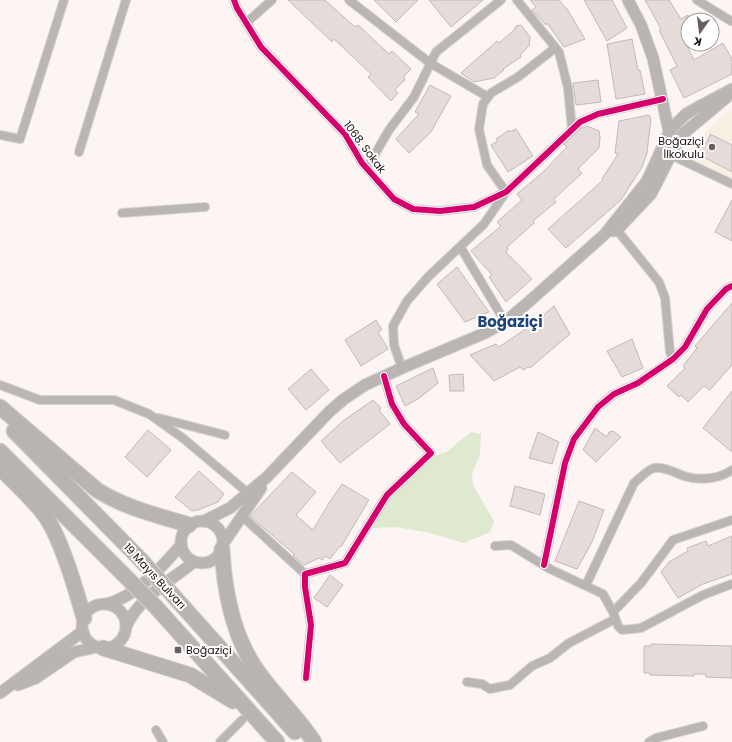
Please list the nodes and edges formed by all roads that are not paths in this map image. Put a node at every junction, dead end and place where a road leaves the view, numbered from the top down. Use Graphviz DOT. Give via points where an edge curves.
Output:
graph roads {
  1 [pos="64,0"];
  2 [pos="126,0"];
  3 [pos="234,0"];
  4 [pos="272,0"];
  5 [pos="349,0"];
  6 [pos="501,0"];
  7 [pos="518,0"];
  8 [pos="628,0"];
  9 [pos="697,0"];
  10 [pos="732,21"];
  11 [pos="246,23"];
  12 [pos="555,48"];
  13 [pos="430,62"];
  14 [pos="732,89"];
  15 [pos="732,93"];
  16 [pos="488,98"];
  17 [pos="662,99"];
  18 [pos="572,130"];
  19 [pos="669,133"];
  20 [pos="0,135"];
  21 [pos="79,152"];
  22 [pos="673,152"];
  23 [pos="367,168"];
  24 [pos="732,184"];
  25 [pos="506,192"];
  26 [pos="205,207"];
  27 [pos="122,213"];
  28 [pos="617,230"];
  29 [pos="605,234"];
  30 [pos="461,248"];
  31 [pos="732,286"];
  32 [pos="505,322"];
  33 [pos="673,359"];
  34 [pos="402,368"];
  35 [pos="384,376"];
  36 [pos="0,385"];
  37 [pos="0,407"];
  38 [pos="149,414"];
  39 [pos="0,417"];
  40 [pos="224,435"];
  41 [pos="0,451"];
  42 [pos="0,468"];
  43 [pos="732,470"];
  44 [pos="268,477"];
  45 [pos="248,493"];
  46 [pos="242,516"];
  47 [pos="732,520"];
  48 [pos="204,521"];
  49 [pos="189,525"];
  50 [pos="180,545"];
  51 [pos="495,546"];
  52 [pos="222,547"];
  53 [pos="194,562"];
  54 [pos="544,565"];
  55 [pos="306,574"];
  56 [pos="732,584"];
  57 [pos="586,585"];
  58 [pos="106,604"];
  59 [pos="614,615"];
  60 [pos="84,625"];
  61 [pos="126,627"];
  62 [pos="100,647"];
  63 [pos="306,678"];
  64 [pos="468,682"];
  65 [pos="2,692"];
  66 [pos="247,717"];
  67 [pos="703,726"];
  68 [pos="156,730"];
  69 [pos="163,742"];
  70 [pos="220,742"];
  71 [pos="277,742"];
  72 [pos="304,742"];
  73 [pos="314,742"];
  74 [pos="649,742"];
  1 -- 20 [label="street" via="20,139"];
  2 -- 21 [label="street"];
  3 -- 11 [label="street, 1068. Sokak"];
  4 -- 11 [label="street"];
  5 -- 13 [label="street"];
  6 -- 13 [label="street" via="436,52"];
  7 -- 12 [label="street"];
  8 -- 17 [label="main road" via="641,25 653,58"];
  9 -- 10 [label="street"];
  11 -- 23 [label="street, 1068. Sokak" via="261,47 345,134"];
  12 -- 16 [label="street" via="518,77 491,93"];
  12 -- 18 [label="street" via="559,52 568,88"];
  13 -- 16 [label="street"];
  13 -- 23 [label="street" via="414,97 389,130"];
  14 -- 19 [label="main road" via="686,114"];
  15 -- 22 [label="main road" via="684,133"];
  16 -- 25 [label="street" via="483,104 479,129 487,165"];
  17 -- 18 [label="street, 1068. Sokak" via="598,114 580,122"];
  17 -- 19 [label="main road"];
  18 -- 25 [label="street, 1068. Sokak"];
  19 -- 22 [label="main road"];
  19 -- 29 [label="main road" via="647,181"];
  22 -- 24 [label="street"];
  22 -- 28 [label="main road" via="651,194"];
  23 -- 25 [label="street, 1068. Sokak" via="394,199 413,209 440,211 474,207"];
  25 -- 30 [label="street" via="484,224"];
  26 -- 27 [label="street"];
  28 -- 29 [label="main road"];
  28 -- 33 [label="street" via="659,282 665,298 670,352"];
  29 -- 32 [label="main road"];
  30 -- 32 [label="street"];
  30 -- 34 [label="street" via="424,281 393,326 394,345"];
  31 -- 33 [label="street" via="707,309 685,347"];
  32 -- 34 [label="main road" via="479,336"];
  33 -- 54 [label="street" via="638,383 614,394 598,407 574,438 565,463"];
  34 -- 35 [label="main road"];
  35 -- 44 [label="main road" via="360,389 329,412"];
  35 -- 55 [label="street" via="392,404 404,424 431,453 387,495 346,563"];
  36 -- 38 [label="street" via="40,400 114,400"];
  37 -- 49 [label="highway" via="96,490 110,499"];
  38 -- 40 [label="street"];
  38 -- 45 [label="street" via="184,439"];
  39 -- 72 [label="highway, 19 Mayıs Bulvarı, bridge" via="141,560"];
  41 -- 66 [label="highway, 19 Mayıs Bulvarı, bridge" via="155,606"];
  42 -- 60 [label="highway" via="47,519 60,546"];
  43 -- 57 [label="street" via="721,476 706,479 686,477 654,468 644,475 634,483"];
  44 -- 45 [label="main road"];
  44 -- 46 [label="main road"];
  45 -- 48 [label="main road" via="230,508"];
  46 -- 52 [label="main road"];
  46 -- 55 [label="street"];
  47 -- 59 [label="street" via="673,540"];
  48 -- 49 [label="main road"];
  48 -- 52 [label="main road" via="220,532"];
  49 -- 50 [label="main road" via="182,534"];
  50 -- 53 [label="main road" via="185,556"];
  50 -- 58 [label="main road" via="165,564 128,595"];
  51 -- 54 [label="street" via="511,545"];
  52 -- 53 [label="main road" via="211,561"];
  52 -- 73 [label="highway" via="223,573 229,601 246,653"];
  53 -- 61 [label="main road" via="141,603 131,615"];
  54 -- 57 [label="street"];
  55 -- 63 [label="street" via="305,587 311,625"];
  56 -- 59 [label="street" via="703,595 641,628 622,630"];
  57 -- 59 [label="street" via="603,594"];
  58 -- 60 [label="main road" via="92,608"];
  58 -- 61 [label="main road" via="118,609"];
  59 -- 64 [label="street" via="550,658 532,666 510,685 490,688"];
  60 -- 62 [label="main road" via="91,643"];
  60 -- 65 [label="main road"];
  61 -- 62 [label="main road" via="121,640 116,644"];
  62 -- 65 [label="main road" via="74,652 36,678"];
  62 -- 66 [label="highway" via="190,675"];
  66 -- 70 [label="street"];
  66 -- 71 [label="highway, 19 Mayıs Bulvarı"];
  67 -- 74 [label="street"];
  68 -- 69 [label="street"];
}
